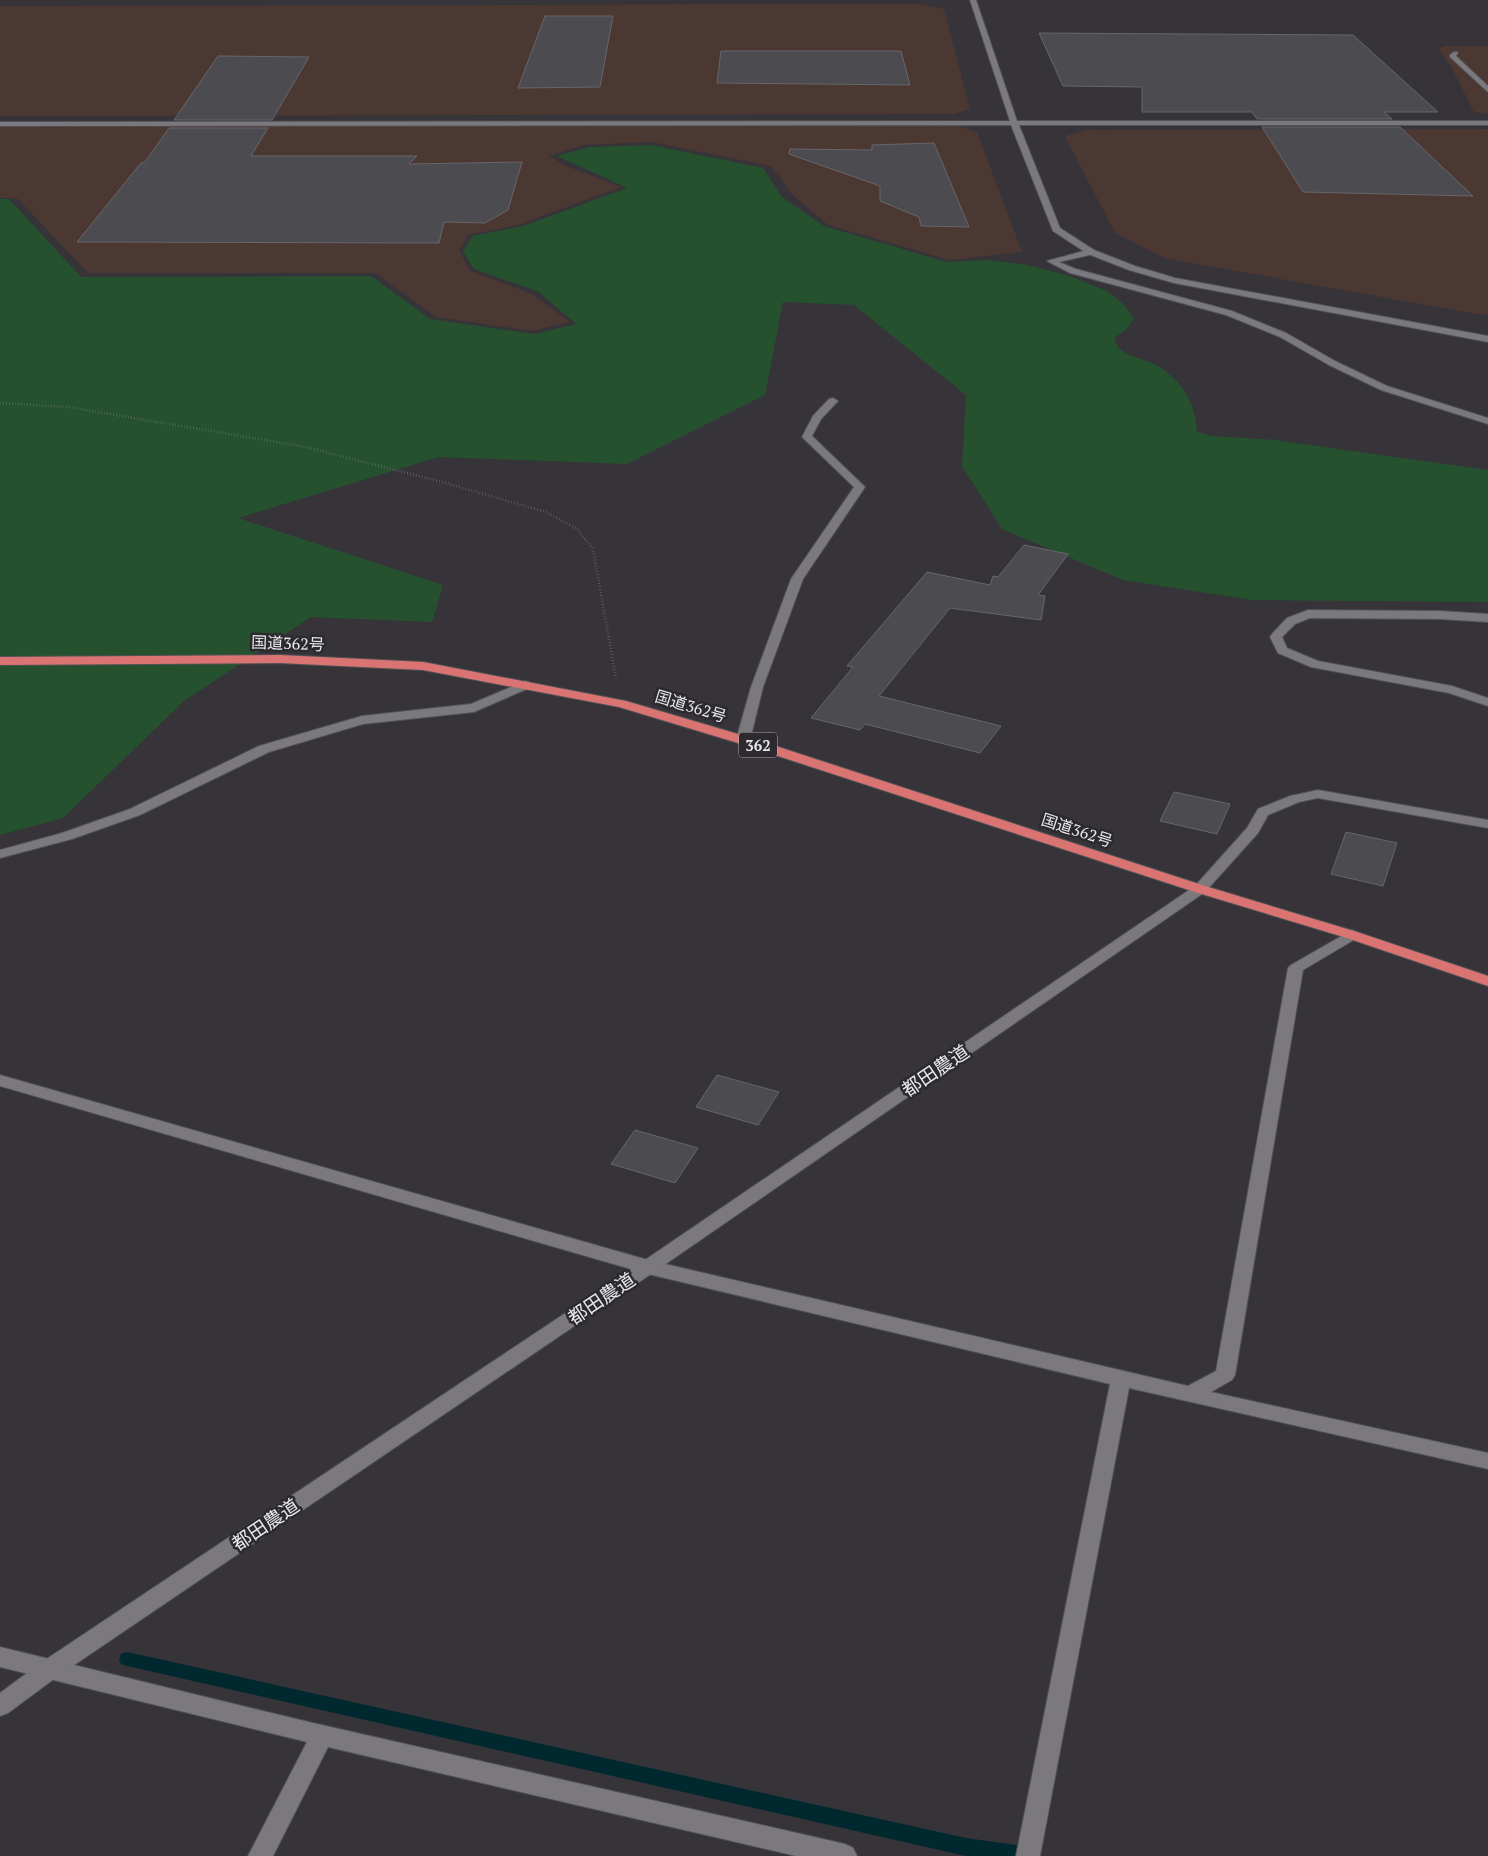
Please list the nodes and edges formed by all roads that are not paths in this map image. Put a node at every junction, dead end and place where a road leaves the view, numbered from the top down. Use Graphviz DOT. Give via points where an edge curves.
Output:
graph roads {
  1 [pos="973,0"];
  2 [pos="1456,53"];
  3 [pos="1488,90"];
  4 [pos="1014,123"];
  5 [pos="1488,123"];
  6 [pos="0,124"];
  7 [pos="1091,252"];
  8 [pos="1488,339"];
  9 [pos="833,401"];
  10 [pos="1488,421"];
  11 [pos="1488,618"];
  12 [pos="0,661"];
  13 [pos="525,685"];
  14 [pos="1488,702"];
  15 [pos="743,740"];
  16 [pos="1488,824"];
  17 [pos="0,854"];
  18 [pos="1200,889"];
  19 [pos="1352,935"];
  20 [pos="1488,981"];
  21 [pos="0,1080"];
  22 [pos="648,1267"];
  23 [pos="1121,1379"];
  24 [pos="1190,1394"];
  25 [pos="1488,1461"];
  26 [pos="0,1657"];
  27 [pos="50,1669"];
  28 [pos="0,1706"];
  29 [pos="322,1735"];
  30 [pos="260,1856"];
  31 [pos="845,1856"];
  32 [pos="1028,1856"];
  1 -- 4 [label="street"];
  2 -- 3 [label="street" via="1452,56"];
  4 -- 5 [label="street"];
  4 -- 6 [label="street"];
  4 -- 7 [label="street" via="1056,228"];
  7 -- 8 [label="street" via="1174,280"];
  7 -- 10 [label="street" via="1051,261 1229,313 1283,335 1384,388"];
  9 -- 15 [label="street" via="817,418 807,437 860,487 797,579 757,687"];
  11 -- 14 [label="street" via="1308,614 1291,621 1276,638 1282,650 1315,664 1452,690"];
  12 -- 13 [label="highway, 国道362号 / 362" via="280,659 423,666"];
  13 -- 15 [label="highway, 国道362号 / 362" via="621,704"];
  13 -- 17 [label="street" via="474,708 362,720 264,749 135,812 67,836"];
  15 -- 18 [label="highway, 国道362号 / 362"];
  16 -- 18 [label="street, 都田農道" via="1327,795 1310,795 1263,812 1254,830"];
  18 -- 19 [label="highway, 国道362号 / 362"];
  18 -- 22 [label="street, 都田農道"];
  19 -- 20 [label="highway, 国道362号 / 362"];
  19 -- 24 [label="street" via="1296,968 1225,1375"];
  21 -- 22 [label="street"];
  22 -- 23 [label="street"];
  22 -- 27 [label="street, 都田農道"];
  23 -- 24 [label="street"];
  23 -- 32 [label="street"];
  24 -- 25 [label="street"];
  26 -- 27 [label="street"];
  27 -- 28 [label="street, 都田農道"];
  27 -- 29 [label="street"];
  29 -- 30 [label="street"];
  29 -- 31 [label="street"];
}
